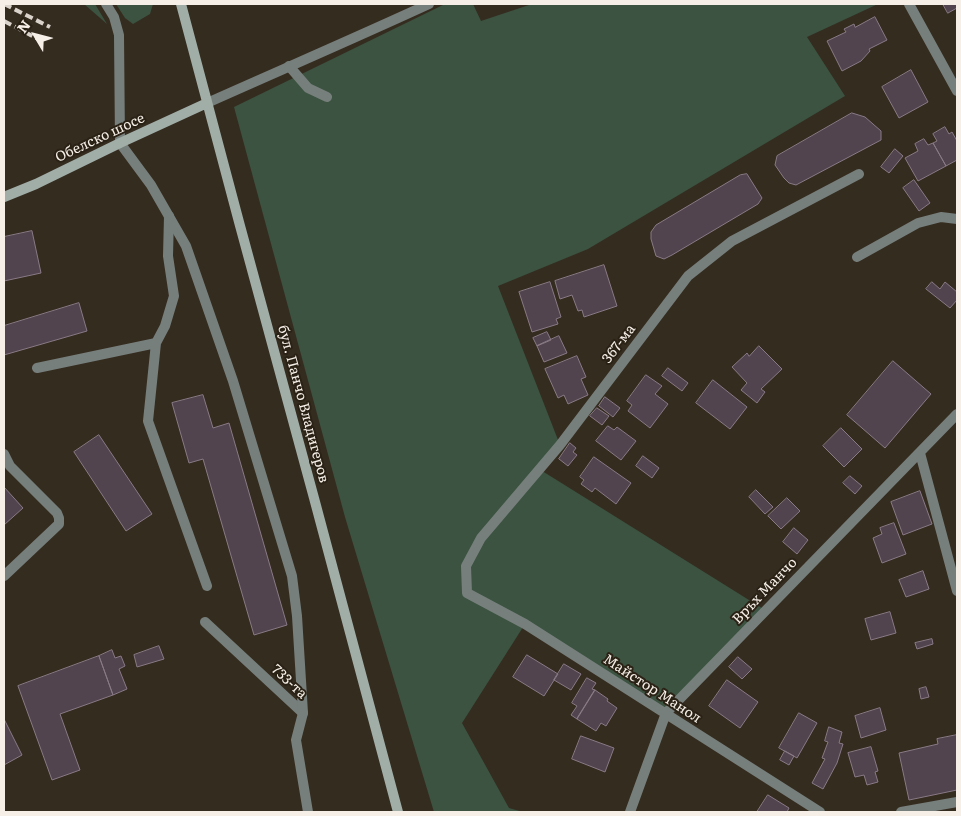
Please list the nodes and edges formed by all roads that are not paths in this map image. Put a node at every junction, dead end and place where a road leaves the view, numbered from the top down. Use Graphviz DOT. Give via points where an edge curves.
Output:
graph roads {
  1 [pos="106,4"];
  2 [pos="181,4"];
  3 [pos="429,4"];
  4 [pos="909,4"];
  5 [pos="290,66"];
  6 [pos="957,90"];
  7 [pos="327,97"];
  8 [pos="207,103"];
  9 [pos="120,143"];
  10 [pos="859,174"];
  11 [pos="4,197"];
  12 [pos="169,216"];
  13 [pos="957,219"];
  14 [pos="857,257"];
  15 [pos="156,343"];
  16 [pos="37,368"];
  17 [pos="957,414"];
  18 [pos="920,453"];
  19 [pos="4,454"];
  20 [pos="4,576"];
  21 [pos="207,586"];
  22 [pos="957,591"];
  23 [pos="467,592"];
  24 [pos="205,622"];
  25 [pos="302,713"];
  26 [pos="666,714"];
  27 [pos="957,802"];
  28 [pos="308,812"];
  29 [pos="398,812"];
  30 [pos="630,812"];
  31 [pos="820,812"];
  32 [pos="901,812"];
  1 -- 9 [label="street" via="120,36"];
  2 -- 8 [label="street, бул. Панчо Владигеров"];
  3 -- 5 [label="street"];
  4 -- 6 [label="street"];
  5 -- 7 [label="street" via="308,88"];
  5 -- 8 [label="street"];
  8 -- 9 [label="street, Обелско шосе"];
  8 -- 29 [label="street, бул. Панчо Владигеров"];
  9 -- 11 [label="street, Обелско шосе"];
  9 -- 12 [label="street"];
  10 -- 23 [label="street, 367-ма" via="732,241 688,276 560,445 481,538 466,566"];
  12 -- 15 [label="street" via="168,256 174,296"];
  12 -- 25 [label="street" via="186,246 233,381 292,576"];
  13 -- 14 [label="street" via="941,217 918,223"];
  15 -- 16 [label="street"];
  15 -- 21 [label="street" via="148,421"];
  17 -- 18 [label="street, Връх Манчо"];
  18 -- 22 [label="street"];
  18 -- 26 [label="street, Връх Манчо"];
  19 -- 20 [label="street" via="10,466 59,518 58,524"];
  23 -- 26 [label="street, Майстор Манол" via="525,624"];
  24 -- 25 [label="street, 733-та"];
  25 -- 28 [label="street, 733-та" via="296,740"];
  26 -- 30 [label="street, Връх Манчо"];
  26 -- 31 [label="street, Майстор Манол"];
  27 -- 32 [label="street"];
}
